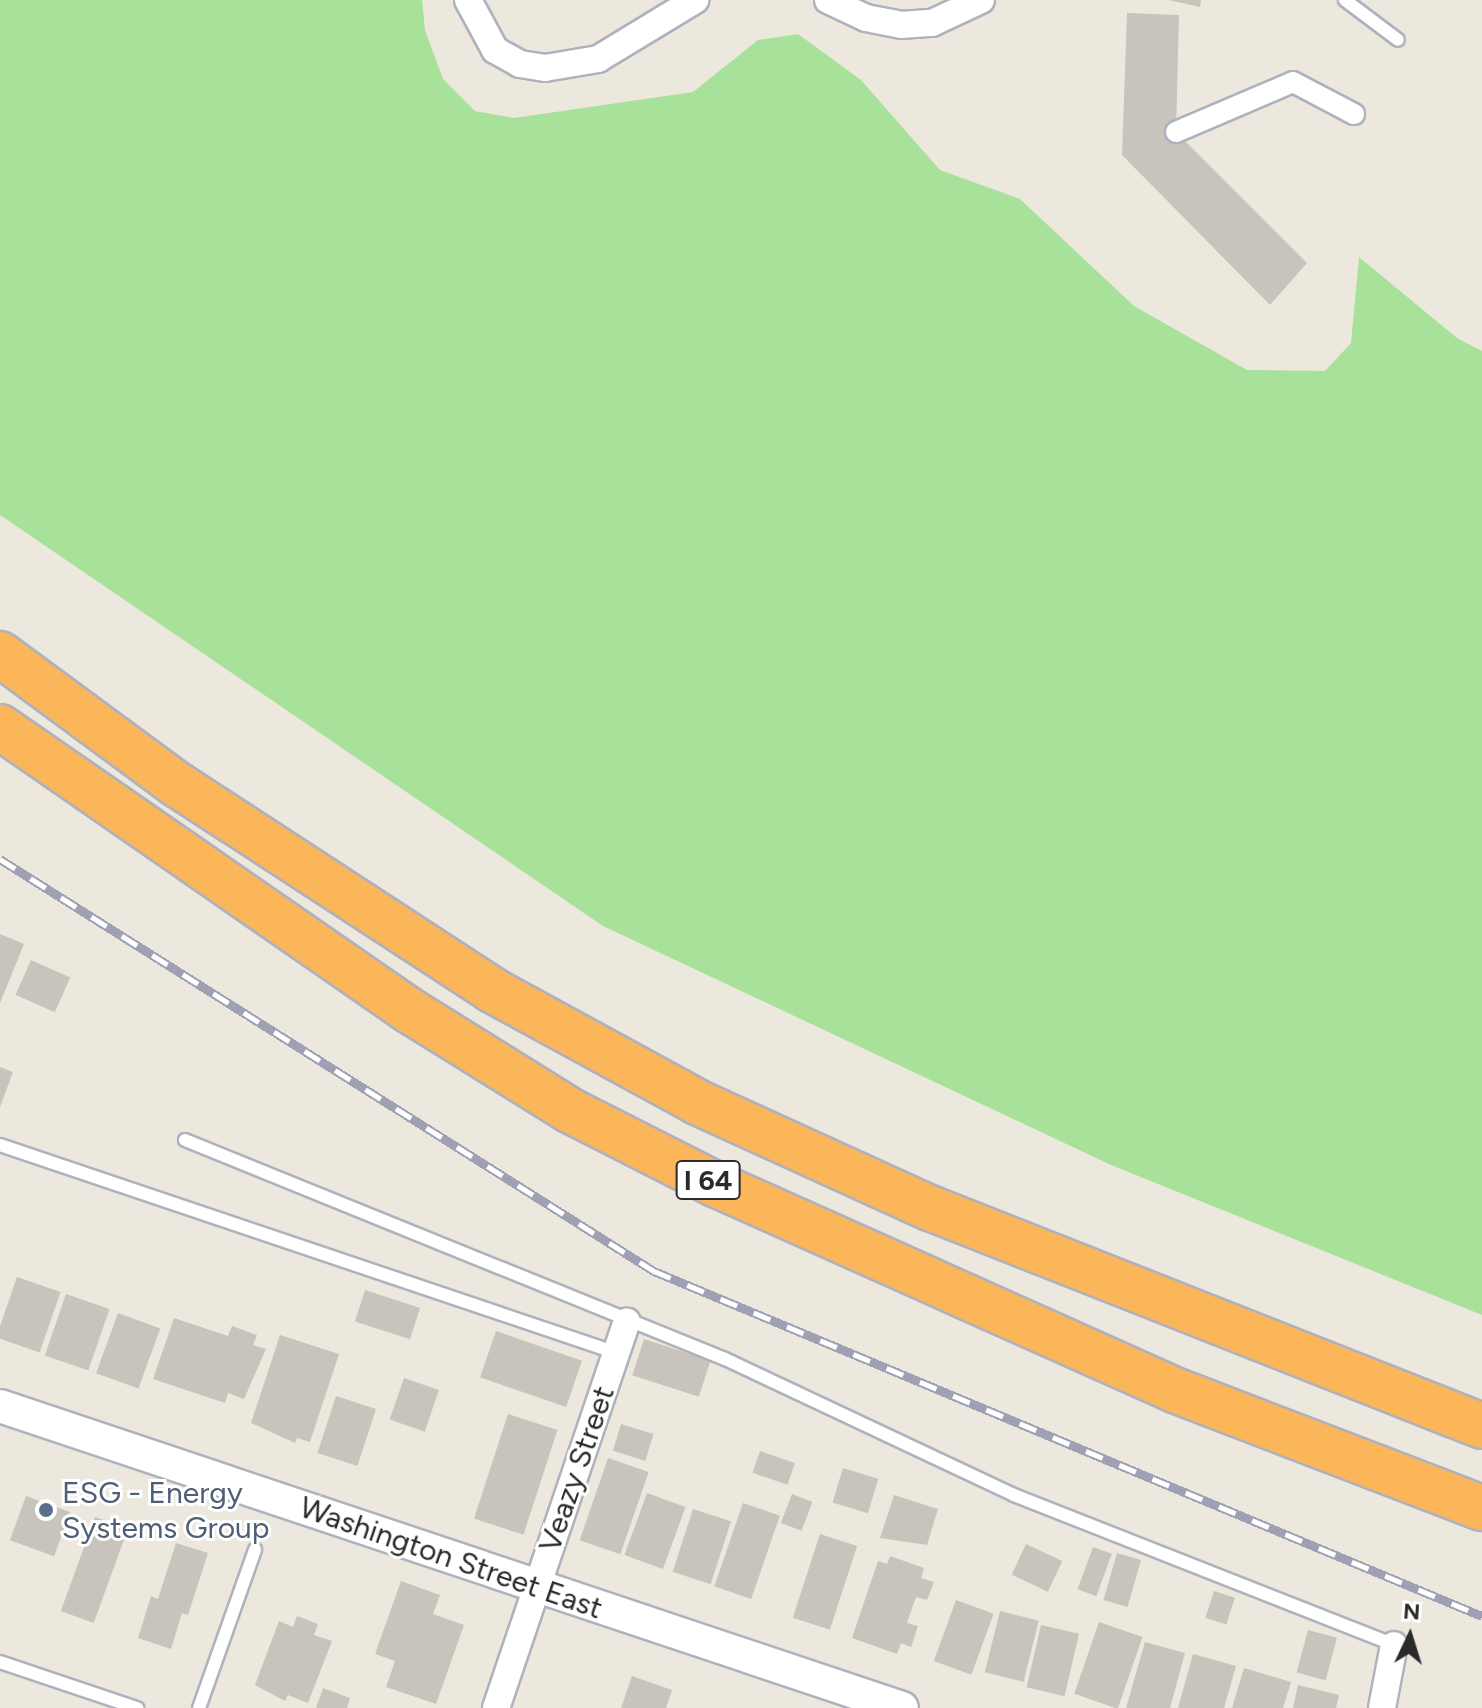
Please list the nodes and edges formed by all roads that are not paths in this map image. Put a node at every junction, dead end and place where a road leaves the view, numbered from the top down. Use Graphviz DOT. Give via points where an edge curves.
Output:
graph roads {
  1 [pos="468,0"];
  2 [pos="695,0"];
  3 [pos="828,0"];
  4 [pos="981,0"];
  5 [pos="1345,0"];
  6 [pos="1398,40"];
  7 [pos="1354,114"];
  8 [pos="1176,132"];
  9 [pos="0,654"];
  10 [pos="0,727"];
  11 [pos="185,1140"];
  12 [pos="0,1145"];
  13 [pos="627,1322"];
  14 [pos="617,1353"];
  15 [pos="0,1406"];
  16 [pos="1482,1426"];
  17 [pos="1482,1508"];
  18 [pos="255,1550"];
  19 [pos="537,1587"];
  20 [pos="1394,1645"];
  21 [pos="0,1662"];
  22 [pos="118,1705"];
  23 [pos="137,1708"];
  24 [pos="199,1708"];
  25 [pos="496,1708"];
  26 [pos="902,1708"];
  27 [pos="1382,1708"];
  1 -- 2 [label="street" via="495,50 520,64 545,68 598,59"];
  3 -- 4 [label="street" via="866,18 901,25 932,23"];
  5 -- 6 [label="lane"];
  7 -- 8 [label="street" via="1293,82"];
  9 -- 16 [label="highway, I 64" via="178,785 492,990 697,1102 944,1214"];
  10 -- 17 [label="highway, I 64" via="407,1009 569,1110 717,1185 1177,1391"];
  11 -- 13 [label="lane"];
  12 -- 14 [label="lane"];
  13 -- 14 [label="street, Veazy Street"];
  13 -- 20 [label="lane" via="725,1359 1014,1495"];
  14 -- 19 [label="street, Veazy Street"];
  15 -- 19 [label="street, Washington Street East"];
  18 -- 24 [label="lane"];
  19 -- 25 [label="street, Veazy Street"];
  19 -- 26 [label="street, Washington Street East"];
  20 -- 27 [label="street"];
  21 -- 22 [label="lane"];
  22 -- 23 [label="lane"];
}
